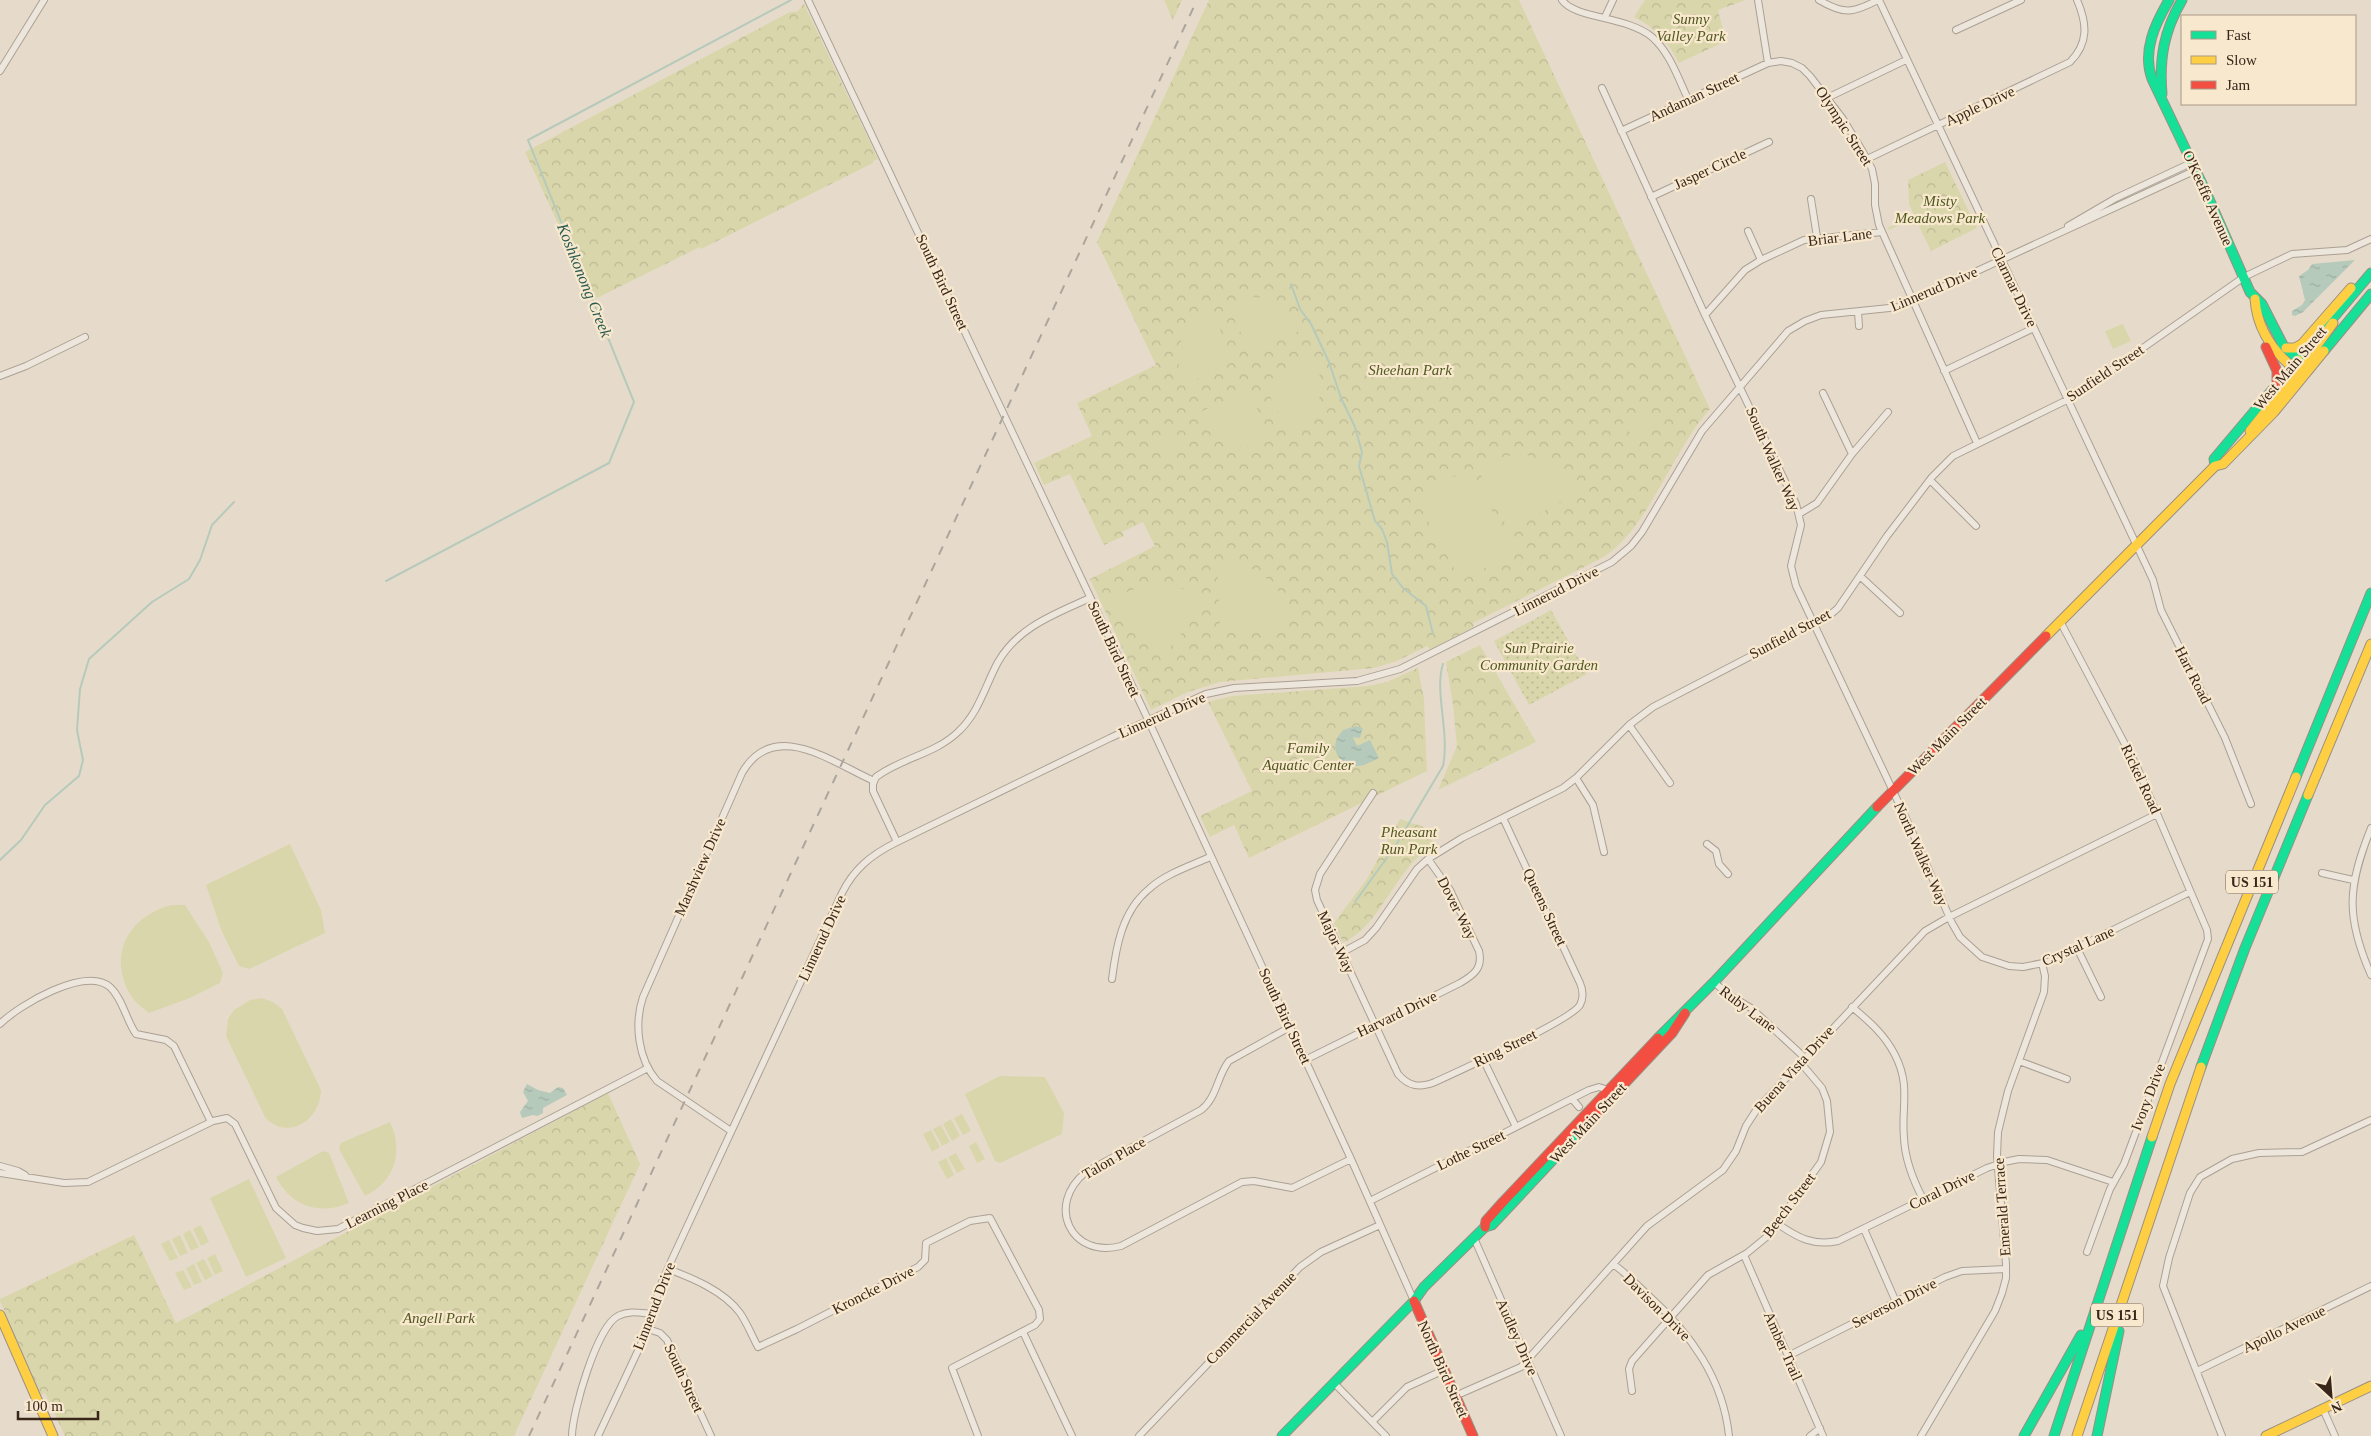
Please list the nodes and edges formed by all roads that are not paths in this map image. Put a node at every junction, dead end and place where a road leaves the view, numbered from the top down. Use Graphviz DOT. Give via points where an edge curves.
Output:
graph roads {
  1 [pos="44,0"];
  2 [pos="808,0"];
  3 [pos="1562,0"];
  4 [pos="1613,0"];
  5 [pos="1760,0"];
  6 [pos="1820,0"];
  7 [pos="1878,0"];
  8 [pos="2020,0"];
  9 [pos="2077,0"];
  10 [pos="2169,0"];
  11 [pos="2182,0"];
  12 [pos="1605,17"];
  13 [pos="1956,30"];
  14 [pos="1906,60"];
  15 [pos="1768,63"];
  16 [pos="0,71"];
  17 [pos="1602,88"];
  18 [pos="2162,96"];
  19 [pos="1827,98"];
  20 [pos="1688,99"];
  21 [pos="1938,126"];
  22 [pos="1621,131"];
  23 [pos="1769,142"];
  24 [pos="1867,160"];
  25 [pos="2194,166"];
  26 [pos="1652,197"];
  27 [pos="1811,199"];
  28 [pos="1748,231"];
  29 [pos="1882,232"];
  30 [pos="1817,238"];
  31 [pos="2371,239"];
  32 [pos="2001,259"];
  33 [pos="1760,260"];
  34 [pos="2371,265"];
  35 [pos="2371,273"];
  36 [pos="2244,276"];
  37 [pos="2371,294"];
  38 [pos="2254,299"];
  39 [pos="1914,300"];
  40 [pos="1858,312"];
  41 [pos="1705,315"];
  42 [pos="2261,325"];
  43 [pos="1859,326"];
  44 [pos="2034,328"];
  45 [pos="85,337"];
  46 [pos="2284,346"];
  47 [pos="2301,368"];
  48 [pos="1944,371"];
  49 [pos="0,376"];
  50 [pos="2276,385"];
  51 [pos="1740,386"];
  52 [pos="1822,393"];
  53 [pos="2069,399"];
  54 [pos="1888,412"];
  55 [pos="1977,443"];
  56 [pos="1852,454"];
  57 [pos="2215,466"];
  58 [pos="1930,480"];
  59 [pos="1799,514"];
  60 [pos="1976,526"];
  61 [pos="2136,547"];
  62 [pos="1861,577"];
  63 [pos="2371,593"];
  64 [pos="1090,598"];
  65 [pos="1900,613"];
  66 [pos="2061,623"];
  67 [pos="1813,624"];
  68 [pos="2371,644"];
  69 [pos="1148,722"];
  70 [pos="1629,724"];
  71 [pos="1576,778"];
  72 [pos="874,781"];
  73 [pos="1670,783"];
  74 [pos="1892,791"];
  75 [pos="1373,793"];
  76 [pos="2252,804"];
  77 [pos="2157,814"];
  78 [pos="1503,818"];
  79 [pos="2370,831"];
  80 [pos="898,842"];
  81 [pos="1707,844"];
  82 [pos="1604,852"];
  83 [pos="1210,857"];
  84 [pos="1428,859"];
  85 [pos="2322,873"];
  86 [pos="1728,874"];
  87 [pos="2353,880"];
  88 [pos="2190,892"];
  89 [pos="1949,917"];
  90 [pos="2208,942"];
  91 [pos="2077,948"];
  92 [pos="1342,953"];
  93 [pos="1480,960"];
  94 [pos="2042,963"];
  95 [pos="2371,975"];
  96 [pos="1112,979"];
  97 [pos="1714,982"];
  98 [pos="1583,997"];
  99 [pos="2101,997"];
  100 [pos="1852,1007"];
  101 [pos="1685,1012"];
  102 [pos="0,1024"];
  103 [pos="1375,1025"];
  104 [pos="1290,1027"];
  105 [pos="1483,1058"];
  106 [pos="1305,1060"];
  107 [pos="1802,1060"];
  108 [pos="2019,1061"];
  109 [pos="648,1068"];
  110 [pos="2067,1079"];
  111 [pos="1418,1086"];
  112 [pos="1608,1090"];
  113 [pos="1572,1099"];
  114 [pos="1579,1107"];
  115 [pos="2371,1120"];
  116 [pos="211,1122"];
  117 [pos="1516,1128"];
  118 [pos="731,1131"];
  119 [pos="1351,1159"];
  120 [pos="1998,1164"];
  121 [pos="0,1166"];
  122 [pos="0,1173"];
  123 [pos="26,1176"];
  124 [pos="2113,1182"];
  125 [pos="2156,1194"];
  126 [pos="1923,1200"];
  127 [pos="1370,1201"];
  128 [pos="1778,1224"];
  129 [pos="1380,1225"];
  130 [pos="1485,1227"];
  131 [pos="1864,1228"];
  132 [pos="1474,1238"];
  133 [pos="2087,1252"];
  134 [pos="1744,1255"];
  135 [pos="2111,1259"];
  136 [pos="1613,1264"];
  137 [pos="668,1269"];
  138 [pos="2006,1269"];
  139 [pos="2371,1286"];
  140 [pos="1414,1301"];
  141 [pos="1896,1302"];
  142 [pos="652,1314"];
  143 [pos="0,1315"];
  144 [pos="1671,1317"];
  145 [pos="648,1330"];
  146 [pos="1022,1332"];
  147 [pos="1788,1356"];
  148 [pos="1528,1360"];
  149 [pos="1444,1370"];
  150 [pos="2197,1371"];
  151 [pos="1334,1383"];
  152 [pos="2371,1386"];
  153 [pos="1632,1391"];
  154 [pos="1455,1396"];
  155 [pos="2323,1409"];
  156 [pos="1373,1421"];
  157 [pos="1820,1428"];
  158 [pos="53,1436"];
  159 [pos="572,1436"];
  160 [pos="598,1436"];
  161 [pos="711,1436"];
  162 [pos="978,1436"];
  163 [pos="1072,1436"];
  164 [pos="1139,1436"];
  165 [pos="1282,1436"];
  166 [pos="1386,1436"];
  167 [pos="1473,1436"];
  168 [pos="1561,1436"];
  169 [pos="1729,1436"];
  170 [pos="1810,1436"];
  171 [pos="1823,1436"];
  172 [pos="1921,1436"];
  173 [pos="2024,1436"];
  174 [pos="2054,1436"];
  175 [pos="2077,1436"];
  176 [pos="2097,1436"];
  177 [pos="2222,1436"];
  178 [pos="2266,1436"];
  179 [pos="2335,1436"];
  1 -- 16 [label="street"];
  2 -- 64 [label="street, South Bird Street"];
  3 -- 12 [label="street" via="1575,11"];
  4 -- 12 [label="street"];
  5 -- 15 [label="street"];
  6 -- 7 [label="street" via="1846,12"];
  7 -- 14 [label="street, Clarmar Drive"];
  8 -- 13 [label="street"];
  9 -- 21 [label="street, Apple Drive" via="2085,20 2083,41 2075,57 2061,68"];
  10 -- 18 [label="main road, O'Keeffe Avenue" via="2153,31 2149,52 2150,79"];
  11 -- 18 [label="main road, O'Keeffe Avenue" via="2169,22 2160,48"];
  12 -- 20 [label="street" via="1631,24 1652,37 1668,57"];
  14 -- 19 [label="street"];
  14 -- 21 [label="street, Clarmar Drive"];
  15 -- 19 [label="street, Olympic Street" via="1781,61 1802,68"];
  15 -- 20 [label="street, Andaman Street"];
  17 -- 22 [label="street, South Walker Way"];
  18 -- 25 [label="main road, O'Keeffe Avenue"];
  19 -- 24 [label="street, Olympic Street"];
  20 -- 22 [label="street, Andaman Street"];
  21 -- 24 [label="street, Apple Drive"];
  21 -- 32 [label="street, Clarmar Drive"];
  22 -- 26 [label="street, South Walker Way"];
  23 -- 26 [label="street, Jasper Circle"];
  24 -- 29 [label="street, Olympic Street" via="1876,184 1875,205"];
  25 -- 32 [label="street, Linnerud Drive" via="2116,198 2050,236"];
  25 -- 36 [label="main road, O'Keeffe Avenue"];
  26 -- 41 [label="street, South Walker Way"];
  27 -- 30 [label="street"];
  28 -- 33 [label="street"];
  29 -- 30 [label="street, Briar Lane"];
  29 -- 39 [label="street, Olympic Street"];
  30 -- 33 [label="street, Briar Lane" via="1804,240"];
  31 -- 36 [label="street, Sunfield Street" via="2348,250 2292,254"];
  32 -- 39 [label="street, Linnerud Drive"];
  32 -- 44 [label="street, Clarmar Drive"];
  33 -- 41 [label="street, Briar Lane" via="1745,270"];
  34 -- 46 [label="main road" via="2302,344 2295,348"];
  35 -- 47 [label="main road, West Main Street" via="2341,308"];
  36 -- 38 [label="main road, O'Keeffe Avenue"];
  36 -- 53 [label="street, Sunfield Street"];
  37 -- 47 [label="main road, West Main Street"];
  38 -- 42 [label="main road, O'Keeffe Avenue"];
  38 -- 46 [label="main road, O'Keeffe Avenue" via="2262,304"];
  39 -- 40 [label="street, Linnerud Drive" via="1892,309"];
  39 -- 48 [label="street, Olympic Street"];
  40 -- 43 [label="street"];
  40 -- 51 [label="street, Linnerud Drive" via="1821,316 1798,324 1782,337"];
  41 -- 51 [label="street, South Walker Way"];
  42 -- 46 [label="main road" via="2266,326 2274,339"];
  42 -- 47 [label="main road, O'Keeffe Avenue" via="2273,350"];
  42 -- 50 [label="main road" via="2261,335 2277,371"];
  44 -- 48 [label="street"];
  44 -- 53 [label="street, Clarmar Drive"];
  45 -- 49 [label="street"];
  46 -- 47 [label="main road, O'Keeffe Avenue"];
  47 -- 50 [label="main road, West Main Street"];
  47 -- 57 [label="main road, West Main Street" via="2274,412 2223,464"];
  48 -- 55 [label="street, Olympic Street"];
  50 -- 57 [label="main road, West Main Street" via="2214,459"];
  51 -- 59 [label="street, South Walker Way"];
  51 -- 69 [label="street, Linnerud Drive" via="1694,442 1642,532 1612,562 1382,676 1357,681 1220,691 1188,701"];
  52 -- 56 [label="street"];
  53 -- 55 [label="street, Sunfield Street"];
  53 -- 61 [label="street, Clarmar Drive"];
  54 -- 56 [label="street"];
  55 -- 58 [label="street, Sunfield Street" via="1953,456"];
  56 -- 59 [label="street" via="1817,503"];
  57 -- 61 [label="main road, West Main Street"];
  58 -- 60 [label="street"];
  58 -- 62 [label="street, Sunfield Street" via="1887,536"];
  59 -- 67 [label="street, South Walker Way" via="1800,535 1791,566"];
  61 -- 66 [label="main road, West Main Street"];
  61 -- 76 [label="street, Hart Road" via="2153,580 2160,610 2225,738"];
  62 -- 65 [label="street"];
  62 -- 67 [label="street, Sunfield Street" via="1838,608"];
  63 -- 135 [label="main road, US 151" via="2170,1084"];
  64 -- 69 [label="street, South Bird Street"];
  64 -- 72 [label="street" via="1037,623 1014,640 998,663 975,711 954,736 884,772"];
  66 -- 74 [label="main road, West Main Street"];
  66 -- 77 [label="street, Rickel Road" via="2137,767"];
  67 -- 70 [label="street, Sunfield Street" via="1664,700"];
  67 -- 74 [label="street, South Walker Way"];
  68 -- 125 [label="main road, US 151" via="2245,948"];
  69 -- 80 [label="street, Linnerud Drive"];
  69 -- 83 [label="street, South Bird Street"];
  70 -- 71 [label="street, Sunfield Street"];
  70 -- 73 [label="street"];
  71 -- 78 [label="street, Sunfield Street"];
  71 -- 82 [label="street" via="1592,805"];
  72 -- 80 [label="street" via="873,791"];
  72 -- 109 [label="street, Marshview Drive" via="809,750 793,746 770,748 750,762 732,795 640,1004 639,1036"];
  74 -- 89 [label="street, North Walker Way"];
  74 -- 97 [label="main road, West Main Street"];
  75 -- 92 [label="street, Major Way" via="1316,883 1317,900"];
  77 -- 88 [label="street, Rickel Road"];
  77 -- 89 [label="street, Buena Vista Drive"];
  78 -- 84 [label="street, Sunfield Street"];
  78 -- 98 [label="street, Queens Street" via="1580,983"];
  79 -- 87 [label="street"];
  80 -- 118 [label="street, Linnerud Drive" via="866,860 847,884"];
  81 -- 86 [label="street" via="1716,851 1719,864"];
  83 -- 96 [label="street" via="1161,880 1136,903 1119,938"];
  83 -- 104 [label="street, South Bird Street"];
  84 -- 92 [label="street, Sunfield Street" via="1417,869 1365,940"];
  84 -- 93 [label="street, Dover Way" via="1450,890 1479,951"];
  85 -- 87 [label="street"];
  87 -- 95 [label="street" via="2352,910 2356,934"];
  88 -- 90 [label="street, Rickel Road" via="2207,930"];
  88 -- 91 [label="street, Crystal Lane"];
  89 -- 94 [label="street, Crystal Lane" via="1960,936 1982,957 2009,966"];
  89 -- 100 [label="street, Buena Vista Drive" via="1913,942"];
  90 -- 124 [label="street, Ivory Drive" via="2124,1164"];
  91 -- 94 [label="street, Crystal Lane"];
  91 -- 99 [label="street"];
  92 -- 103 [label="street, Major Way"];
  93 -- 103 [label="street, Harvard Drive" via="1473,976"];
  94 -- 108 [label="street, Emerald Terrace" via="2044,992"];
  97 -- 101 [label="main road, West Main Street"];
  97 -- 107 [label="street, Ruby Lane" via="1752,1008"];
  98 -- 105 [label="street, Ring Street" via="1579,1007 1566,1017"];
  100 -- 107 [label="street, Buena Vista Drive"];
  100 -- 126 [label="street" via="1888,1044 1901,1071 1905,1094 1903,1136 1906,1159"];
  101 -- 112 [label="main road, West Main Street"];
  101 -- 130 [label="main road, West Main Street" via="1681,1022 1645,1062 1492,1225"];
  102 -- 116 [label="street" via="15,1010 48,992 82,983 104,984 117,997 136,1034 166,1040 176,1048"];
  103 -- 106 [label="street, Harvard Drive"];
  103 -- 111 [label="street, Major Way" via="1398,1074 1406,1083"];
  104 -- 106 [label="street, South Bird Street"];
  104 -- 119 [label="street, Talon Place" via="1229,1061 1222,1069 1208,1105 1075,1181 1065,1200 1069,1226 1090,1245 1121,1246 1242,1182 1292,1188"];
  105 -- 111 [label="street, Ring Street" via="1435,1082"];
  105 -- 117 [label="street"];
  106 -- 119 [label="street, South Bird Street"];
  107 -- 128 [label="street, Beech Street" via="1822,1088 1830,1116 1830,1132 1821,1162"];
  107 -- 136 [label="street, Buena Vista Drive" via="1757,1109 1724,1170 1647,1226"];
  108 -- 110 [label="street"];
  108 -- 120 [label="street, Emerald Terrace" via="2001,1112"];
  109 -- 116 [label="street, Learning Place" via="338,1229 326,1231 295,1225 276,1208 235,1124 227,1118"];
  109 -- 118 [label="street, Marshview Drive" via="657,1081"];
  112 -- 113 [label="street, Lothe Street" via="1596,1087"];
  112 -- 130 [label="main road, West Main Street" via="1497,1208"];
  113 -- 114 [label="street"];
  113 -- 117 [label="street, Lothe Street"];
  115 -- 150 [label="street" via="2302,1152 2259,1153 2232,1159 2204,1174 2194,1185 2163,1281 2170,1307"];
  116 -- 123 [label="street, Learning Place" via="88,1182 64,1183"];
  117 -- 127 [label="street, Lothe Street"];
  118 -- 137 [label="street, Linnerud Drive"];
  119 -- 127 [label="street, South Bird Street"];
  120 -- 124 [label="street, Coral Drive" via="2019,1159 2047,1160"];
  120 -- 126 [label="street, Coral Drive"];
  120 -- 138 [label="street, Emerald Terrace"];
  121 -- 123 [label="street, Learning Place"];
  122 -- 123 [label="street, Learning Place"];
  124 -- 133 [label="street, Ivory Drive"];
  125 -- 175 [label="main road, US 151"];
  125 -- 176 [label="main road" via="2113,1351"];
  126 -- 131 [label="street, Coral Drive"];
  127 -- 129 [label="street, South Bird Street"];
  128 -- 131 [label="street, Coral Drive" via="1799,1238 1826,1244"];
  128 -- 134 [label="street, Beech Street" via="1758,1246"];
  129 -- 140 [label="street, South Bird Street"];
  129 -- 164 [label="street, Commercial Avenue" via="1321,1252 1300,1267"];
  130 -- 132 [label="main road, West Main Street"];
  131 -- 141 [label="street"];
  132 -- 140 [label="main road, West Main Street"];
  132 -- 148 [label="street, Audley Drive"];
  134 -- 144 [label="street, Beech Street" via="1708,1275"];
  134 -- 147 [label="street, Amber Trail"];
  135 -- 173 [label="main road" via="2080,1337"];
  135 -- 174 [label="main road, US 151"];
  136 -- 144 [label="street, Davison Drive"];
  136 -- 148 [label="street, Buena Vista Drive"];
  137 -- 142 [label="street, Linnerud Drive"];
  137 -- 146 [label="street, Kroncke Drive" via="730,1302 740,1313 758,1347 918,1267 925,1260 926,1243 970,1221 988,1218 993,1221 1039,1310 1040,1319"];
  138 -- 141 [label="street, Severson Drive" via="1956,1273"];
  138 -- 172 [label="street, Emerald Terrace" via="1995,1311"];
  139 -- 150 [label="street, Apollo Avenue"];
  140 -- 149 [label="main road, North Bird Street"];
  140 -- 151 [label="main road, West Main Street"];
  141 -- 147 [label="street, Severson Drive"];
  142 -- 145 [label="street, Linnerud Drive"];
  142 -- 159 [label="street" via="630,1312 616,1316 604,1333 588,1366"];
  143 -- 158 [label="main road"];
  144 -- 153 [label="street, Beech Street" via="1632,1361 1629,1369"];
  144 -- 169 [label="street, Davison Drive" via="1708,1366 1720,1396"];
  145 -- 160 [label="street, Linnerud Drive"];
  145 -- 161 [label="street, South Street" via="660,1333 667,1340"];
  146 -- 162 [label="street, Kroncke Drive" via="952,1368"];
  146 -- 163 [label="street"];
  147 -- 157 [label="street, Amber Trail"];
  148 -- 154 [label="street, Buena Vista Drive" via="1514,1371"];
  148 -- 168 [label="street, Audley Drive"];
  149 -- 154 [label="main road, North Bird Street"];
  149 -- 156 [label="street" via="1407,1387"];
  150 -- 177 [label="street"];
  151 -- 156 [label="street"];
  151 -- 165 [label="main road, West Main Street"];
  152 -- 155 [label="main road"];
  154 -- 167 [label="main road, North Bird Street"];
  155 -- 178 [label="main road"];
  155 -- 179 [label="street"];
  156 -- 166 [label="street"];
  157 -- 170 [label="street"];
  157 -- 171 [label="street, Amber Trail"];
}
